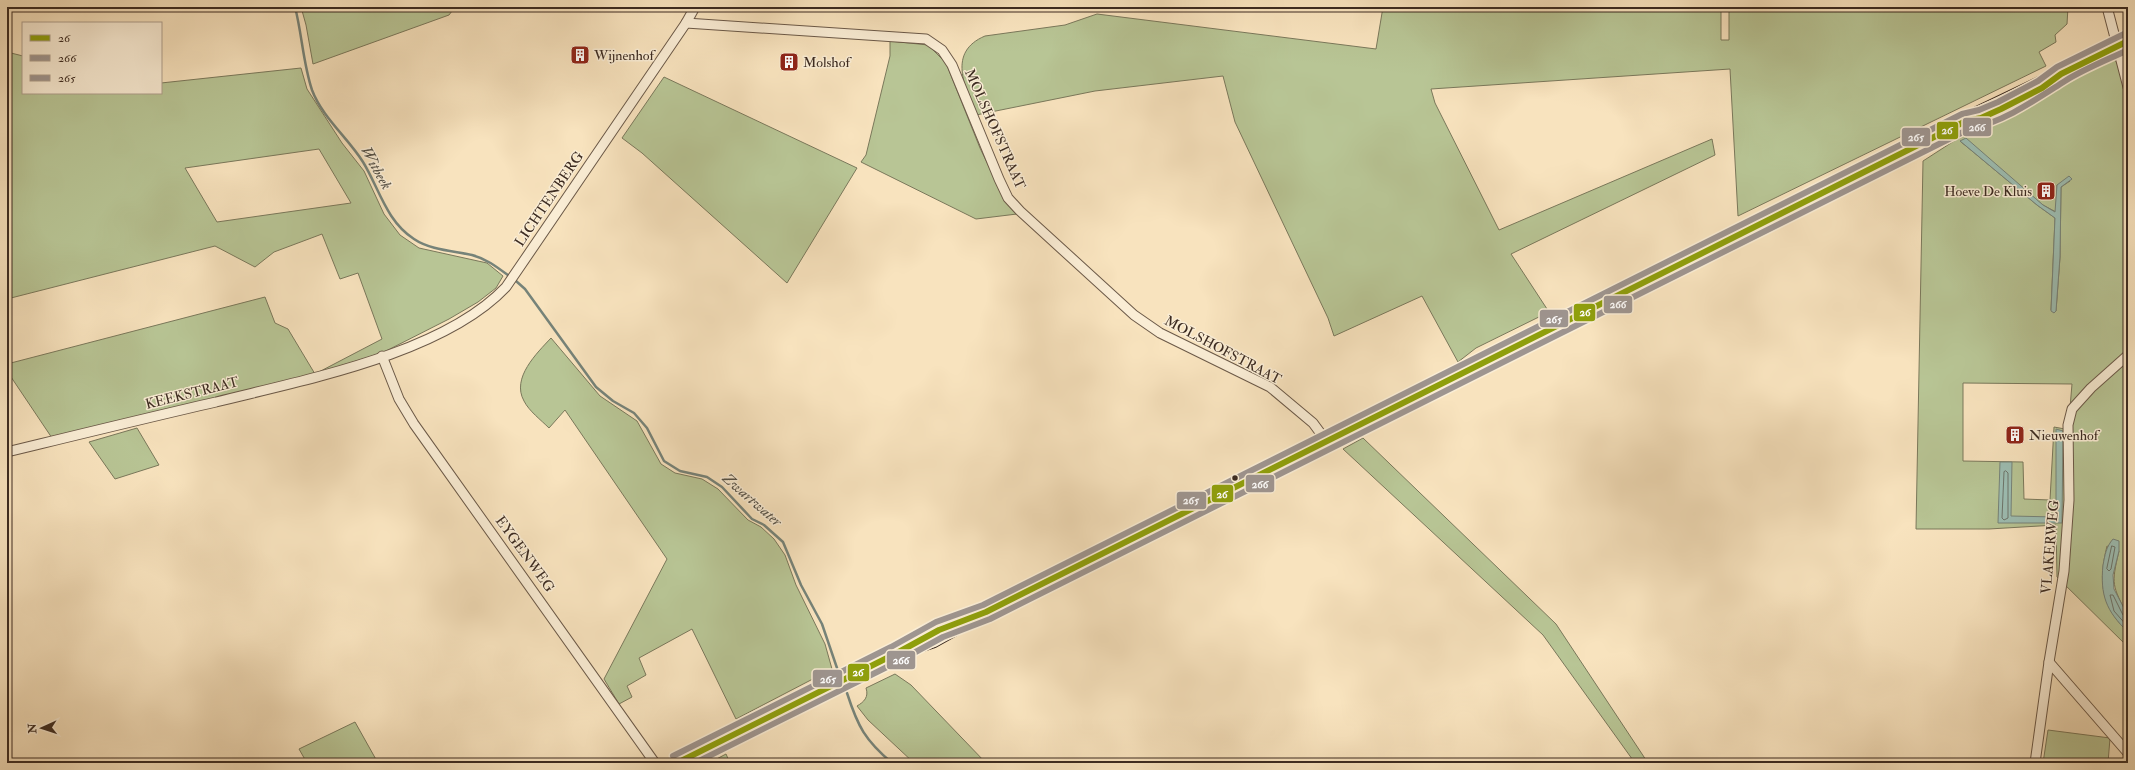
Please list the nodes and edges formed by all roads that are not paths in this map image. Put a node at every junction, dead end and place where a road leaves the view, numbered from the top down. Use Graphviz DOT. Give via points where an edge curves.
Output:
graph roads {
  1 [pos="695,7"];
  2 [pos="2107,7"];
  3 [pos="686,23"];
  4 [pos="2128,41"];
  5 [pos="2117,46"];
  6 [pos="2128,87"];
  7 [pos="2128,355"];
  8 [pos="382,356"];
  9 [pos="1327,442"];
  10 [pos="7,452"];
  11 [pos="2048,662"];
  12 [pos="2128,753"];
  13 [pos="655,763"];
  14 [pos="677,763"];
  15 [pos="2035,763"];
  1 -- 3 [label="street, LICHTENBERG"];
  2 -- 5 [label="street"];
  3 -- 8 [label="street, LICHTENBERG" via="506,287 468,317 423,341"];
  3 -- 9 [label="street, MOLSHOFSTRAAT" via="926,39 942,50 952,65 999,179 1008,198 1020,211 1134,315 1160,333 1270,387 1313,423"];
  4 -- 5 [label="main road"];
  5 -- 6 [label="street"];
  5 -- 9 [label="main road" via="1979,112 1966,121 1545,330"];
  7 -- 11 [label="street, VLAKERWEG" via="2072,409 2068,425 2069,500 2064,571"];
  8 -- 10 [label="street, KEEKSTRAAT" via="324,375"];
  8 -- 13 [label="street, EYGENWEG" via="399,399 414,424"];
  9 -- 14 [label="main road" via="986,612 934,641 895,654"];
  11 -- 12 [label="street"];
  11 -- 15 [label="street, VLAKERWEG"];
}
